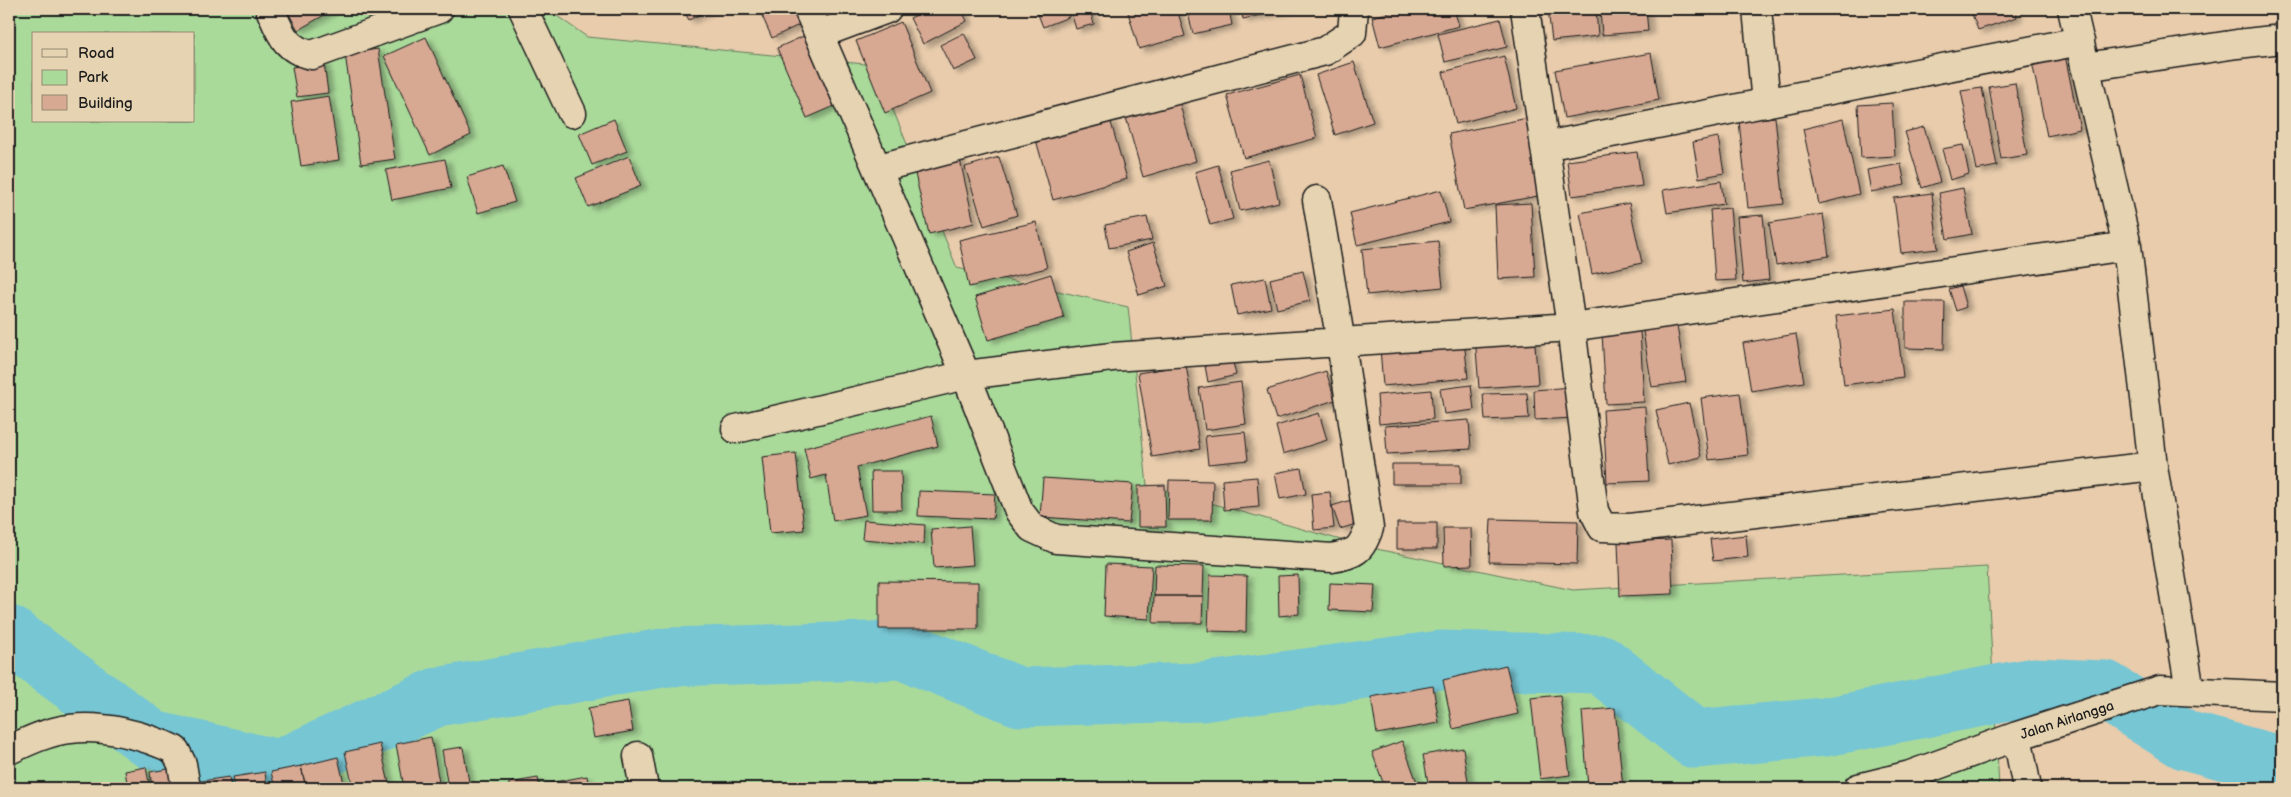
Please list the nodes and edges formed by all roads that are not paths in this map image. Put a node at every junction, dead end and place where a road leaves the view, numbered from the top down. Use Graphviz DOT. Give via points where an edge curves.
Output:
graph roads {
  1 [pos="270,9"];
  2 [pos="439,9"];
  3 [pos="523,9"];
  4 [pos="808,9"];
  5 [pos="887,9"];
  6 [pos="1354,9"];
  7 [pos="1524,9"];
  8 [pos="1756,9"];
  9 [pos="2072,9"];
  10 [pos="820,34"];
  11 [pos="2282,39"];
  12 [pos="2082,54"];
  13 [pos="1766,103"];
  14 [pos="572,113"];
  15 [pos="1545,146"];
  16 [pos="879,168"];
  17 [pos="1317,200"];
  18 [pos="2127,246"];
  19 [pos="1571,327"];
  20 [pos="1341,342"];
  21 [pos="966,374"];
  22 [pos="736,429"];
  23 [pos="2152,466"];
  24 [pos="2190,691"];
  25 [pos="2282,696"];
  26 [pos="2017,736"];
  27 [pos="9,750"];
  28 [pos="638,756"];
  29 [pos="186,788"];
  30 [pos="644,788"];
  31 [pos="1858,788"];
  32 [pos="2027,788"];
  1 -- 2 [label="street" via="288,44 300,53 312,56"];
  3 -- 14 [label="street"];
  4 -- 10 [label="street"];
  5 -- 10 [label="street"];
  6 -- 16 [label="street" via="1352,33 1324,51"];
  7 -- 15 [label="street"];
  8 -- 13 [label="street"];
  9 -- 12 [label="street"];
  10 -- 16 [label="street"];
  11 -- 12 [label="street"];
  12 -- 13 [label="street"];
  12 -- 18 [label="street"];
  13 -- 15 [label="street"];
  15 -- 19 [label="street"];
  16 -- 21 [label="street"];
  17 -- 20 [label="street"];
  18 -- 19 [label="street"];
  18 -- 23 [label="street"];
  19 -- 20 [label="street"];
  19 -- 23 [label="street" via="1594,511 1602,527 1629,528"];
  20 -- 21 [label="street" via="1112,357"];
  20 -- 21 [label="street" via="1369,528 1362,546 1352,554 1332,558 1056,539 1032,528 1019,511"];
  21 -- 22 [label="street"];
  23 -- 24 [label="street"];
  24 -- 25 [label="street, Jalan Airlangga"];
  24 -- 26 [label="street, Jalan Airlangga" via="2160,690"];
  26 -- 31 [label="street, Jalan Airlangga" via="1910,775"];
  26 -- 32 [label="street"];
  27 -- 29 [label="street" via="38,737 69,729 95,728 131,735 175,750 180,758"];
  28 -- 30 [label="street"];
}
